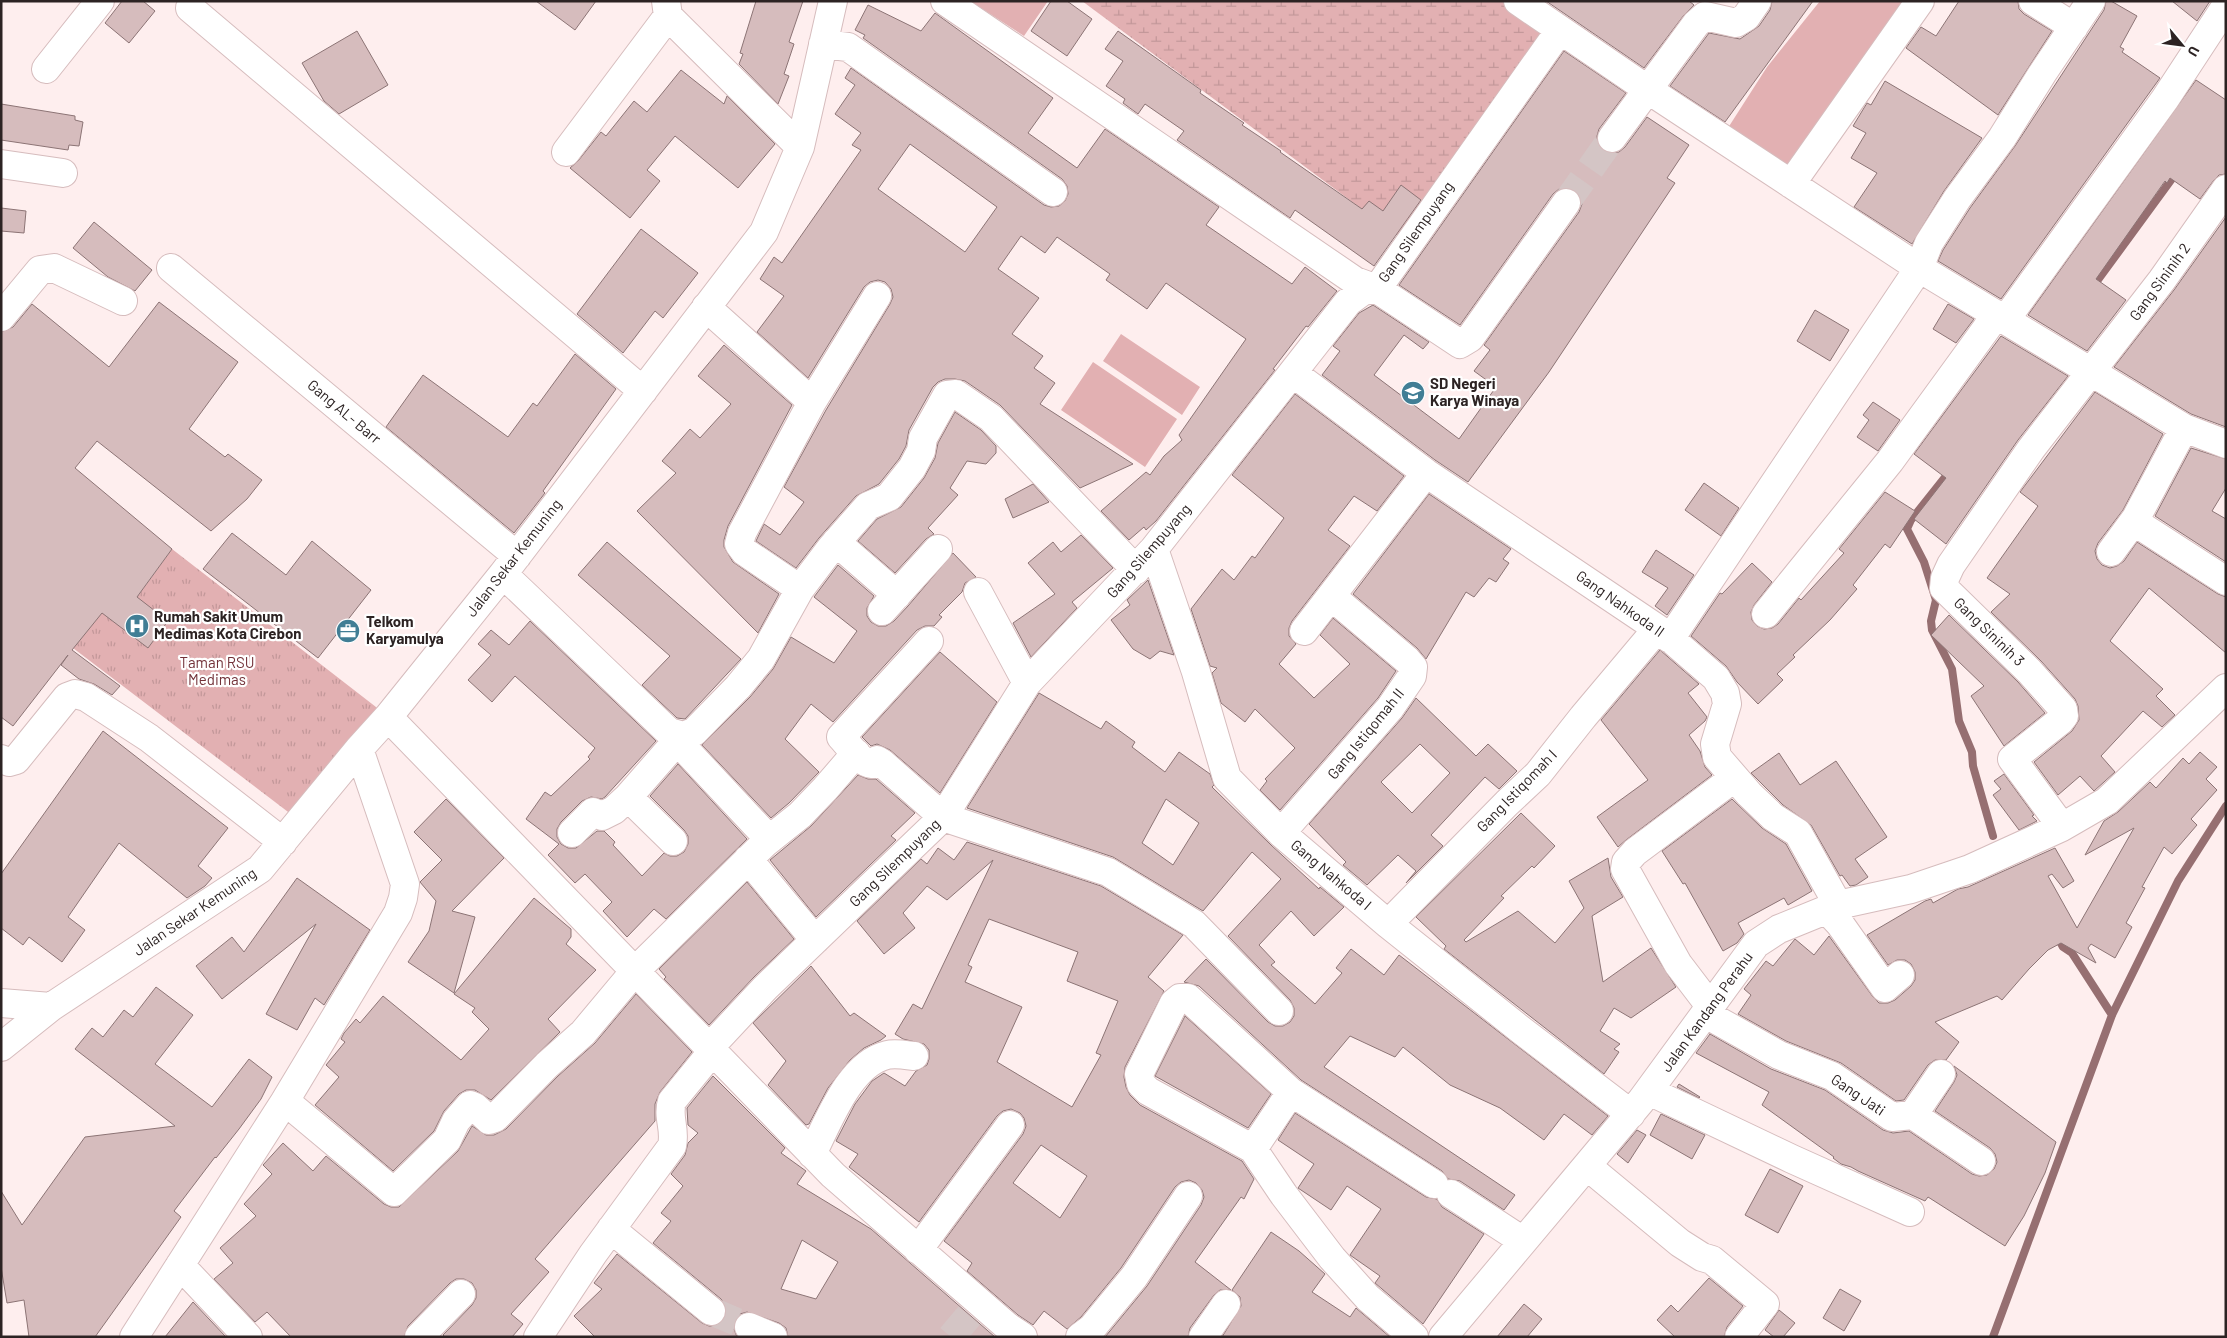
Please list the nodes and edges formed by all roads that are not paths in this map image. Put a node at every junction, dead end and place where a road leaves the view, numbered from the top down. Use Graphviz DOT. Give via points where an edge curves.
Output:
graph roads {
  1 [pos="100,1"];
  2 [pos="833,1"];
  3 [pos="945,1"];
  4 [pos="1518,1"];
  5 [pos="1757,1"];
  6 [pos="1920,1"];
  7 [pos="2033,1"];
  8 [pos="2091,1"];
  9 [pos="186,4"];
  10 [pos="2226,6"];
  11 [pos="667,8"];
  12 [pos="2074,27"];
  13 [pos="1560,30"];
  14 [pos="823,44"];
  15 [pos="46,68"];
  16 [pos="1647,89"];
  17 [pos="1612,138"];
  18 [pos="800,147"];
  19 [pos="566,152"];
  20 [pos="1,164"];
  21 [pos="63,173"];
  22 [pos="1791,184"];
  23 [pos="2226,189"];
  24 [pos="1053,192"];
  25 [pos="1566,202"];
  26 [pos="171,268"];
  27 [pos="1919,268"];
  28 [pos="1377,289"];
  29 [pos="877,296"];
  30 [pos="123,300"];
  31 [pos="706,307"];
  32 [pos="2001,316"];
  33 [pos="1,317"];
  34 [pos="2092,373"];
  35 [pos="1293,374"];
  36 [pos="643,390"];
  37 [pos="812,402"];
  38 [pos="2184,428"];
  39 [pos="2226,444"];
  40 [pos="1426,472"];
  41 [pos="2136,518"];
  42 [pos="836,542"];
  43 [pos="1154,549"];
  44 [pos="938,550"];
  45 [pos="2111,552"];
  46 [pos="510,565"];
  47 [pos="1136,570"];
  48 [pos="2226,581"];
  49 [pos="800,589"];
  50 [pos="978,592"];
  51 [pos="1331,596"];
  52 [pos="1766,614"];
  53 [pos="1304,631"];
  54 [pos="1664,634"];
  55 [pos="928,641"];
  56 [pos="1027,683"];
  57 [pos="2226,688"];
  58 [pos="388,717"];
  59 [pos="673,736"];
  60 [pos="359,749"];
  61 [pos="856,752"];
  62 [pos="1,759"];
  63 [pos="1734,778"];
  64 [pos="628,797"];
  65 [pos="943,818"];
  66 [pos="2062,827"];
  67 [pos="572,833"];
  68 [pos="1282,833"];
  69 [pos="769,839"];
  70 [pos="673,841"];
  71 [pos="284,842"];
  72 [pos="748,860"];
  73 [pos="1832,908"];
  74 [pos="1388,924"];
  75 [pos="815,940"];
  76 [pos="634,972"];
  77 [pos="1900,976"];
  78 [pos="1,1003"];
  79 [pos="51,1007"];
  80 [pos="1708,1010"];
  81 [pos="1279,1011"];
  82 [pos="1,1047"];
  83 [pos="710,1050"];
  84 [pos="914,1056"];
  85 [pos="1941,1074"];
  86 [pos="1649,1091"];
  87 [pos="1291,1092"];
  88 [pos="285,1101"];
  89 [pos="1631,1114"];
  90 [pos="1913,1115"];
  91 [pos="1010,1125"];
  92 [pos="1253,1149"];
  93 [pos="812,1154"];
  94 [pos="1981,1161"];
  95 [pos="1587,1166"];
  96 [pos="1188,1196"];
  97 [pos="1910,1212"];
  98 [pos="611,1229"];
  99 [pos="1523,1241"];
  100 [pos="918,1250"];
  101 [pos="180,1265"];
  102 [pos="461,1294"];
  103 [pos="1226,1304"];
  104 [pos="712,1311"];
  105 [pos="134,1337"];
  106 [pos="248,1337"];
  107 [pos="419,1337"];
  108 [pos="538,1337"];
  109 [pos="1023,1337"];
  110 [pos="1080,1337"];
  111 [pos="1203,1337"];
  112 [pos="1414,1337"];
  113 [pos="1443,1337"];
  114 [pos="1739,1337"];
  1 -- 15 [label="street"];
  2 -- 14 [label="street, Jalan Sekar Kemuning"];
  3 -- 28 [label="street" via="1355,281"];
  4 -- 13 [label="street"];
  5 -- 16 [label="street" via="1746,17 1736,23 1705,16"];
  6 -- 22 [label="street"];
  7 -- 12 [label="street"];
  8 -- 12 [label="street, Gang Istiqomah I"];
  9 -- 36 [label="street"];
  10 -- 32 [label="street" via="2165,99"];
  11 -- 18 [label="street"];
  11 -- 19 [label="street"];
  12 -- 27 [label="street, Gang Istiqomah I" via="2002,138 1957,199 1929,243"];
  13 -- 16 [label="street"];
  13 -- 28 [label="street, Gang Silempuyang"];
  14 -- 18 [label="street, Jalan Sekar Kemuning"];
  14 -- 24 [label="street" via="848,47"];
  16 -- 17 [label="street"];
  16 -- 22 [label="street"];
  18 -- 31 [label="street, Jalan Sekar Kemuning" via="764,232"];
  20 -- 21 [label="street"];
  22 -- 27 [label="street"];
  23 -- 34 [label="street, Gang Sininih 2"];
  25 -- 28 [label="street" via="1470,338 1460,344"];
  26 -- 46 [label="street, Gang AL- Barr"];
  27 -- 32 [label="street"];
  27 -- 54 [label="street, Gang Istiqomah I"];
  28 -- 35 [label="street, Gang Silempuyang" via="1363,291 1348,302"];
  29 -- 37 [label="street"];
  30 -- 33 [label="street" via="54,268 40,270"];
  31 -- 36 [label="street, Jalan Sekar Kemuning"];
  31 -- 37 [label="street"];
  32 -- 34 [label="street"];
  32 -- 52 [label="street"];
  34 -- 38 [label="street"];
  34 -- 66 [label="street, Gang Sininih 3" via="2030,449 1944,578 1944,588 2063,709 2064,716 2060,721 2012,760"];
  35 -- 40 [label="street, Gang Nahkoda II"];
  35 -- 43 [label="street, Gang Silempuyang"];
  36 -- 46 [label="street, Jalan Sekar Kemuning"];
  37 -- 49 [label="street" via="742,533 740,544 745,552"];
  38 -- 39 [label="street"];
  38 -- 41 [label="street"];
  40 -- 51 [label="street"];
  40 -- 54 [label="street, Gang Nahkoda II"];
  41 -- 45 [label="street"];
  41 -- 48 [label="street" via="2138,524"];
  42 -- 44 [label="street" via="889,603"];
  42 -- 47 [label="street" via="868,506 890,497 912,468 941,403 947,395 956,394 991,418"];
  42 -- 49 [label="street"];
  43 -- 47 [label="street, Gang Silempuyang"];
  43 -- 68 [label="street, Gang Nahkoda I" via="1193,662 1227,778"];
  46 -- 58 [label="street, Jalan Sekar Kemuning"];
  46 -- 59 [label="street, Gang AL- Barr"];
  47 -- 56 [label="street, Gang Silempuyang"];
  49 -- 59 [label="street" via="761,660 738,687 694,732"];
  50 -- 56 [label="street"];
  51 -- 53 [label="street"];
  51 -- 68 [label="street, Gang Istiqomah II" via="1407,660 1413,667 1412,676 1390,708"];
  54 -- 63 [label="street, Gang Nahkoda II" via="1711,673 1725,693 1727,704 1715,744 1717,757"];
  54 -- 74 [label="street, Gang Istiqomah I" via="1583,717 1538,774"];
  55 -- 61 [label="street" via="842,737"];
  56 -- 65 [label="street, Gang Silempuyang"];
  57 -- 66 [label="street, Jalan Kandang Perahu" via="2107,801"];
  58 -- 60 [label="street, Jalan Sekar Kemuning"];
  58 -- 76 [label="street"];
  59 -- 64 [label="street"];
  59 -- 69 [label="street, Gang AL- Barr"];
  60 -- 71 [label="street, Jalan Sekar Kemuning"];
  60 -- 88 [label="street" via="405,884 403,898 398,913"];
  61 -- 65 [label="street" via="868,764 877,760 882,763"];
  61 -- 69 [label="street" via="800,815"];
  62 -- 71 [label="street" via="16,760 67,697 75,694 86,697 149,738"];
  63 -- 73 [label="street, Gang Nahkoda II" via="1772,817 1798,833"];
  63 -- 80 [label="street" via="1635,852 1626,862 1625,869 1678,964"];
  64 -- 67 [label="street" via="602,816 593,812"];
  64 -- 70 [label="street"];
  65 -- 75 [label="street, Gang Silempuyang"];
  65 -- 81 [label="street" via="1108,872 1194,924"];
  66 -- 73 [label="street, Jalan Kandang Perahu" via="1970,869 1911,889"];
  68 -- 74 [label="street, Gang Nahkoda I"];
  69 -- 72 [label="street"];
  71 -- 79 [label="street, Jalan Sekar Kemuning" via="260,869 243,882"];
  72 -- 75 [label="street"];
  72 -- 76 [label="street"];
  73 -- 77 [label="street, Gang Nahkoda II" via="1885,988"];
  73 -- 80 [label="street, Jalan Kandang Perahu" via="1779,929 1756,944"];
  74 -- 89 [label="street, Gang Nahkoda I"];
  75 -- 83 [label="street, Gang Silempuyang" via="765,988"];
  76 -- 83 [label="street"];
  76 -- 88 [label="street" via="583,1033 495,1118 489,1120 470,1105 456,1120 447,1140 394,1192"];
  78 -- 79 [label="street"];
  79 -- 82 [label="street, Jalan Sekar Kemuning"];
  80 -- 86 [label="street, Jalan Kandang Perahu"];
  80 -- 90 [label="street, Gang Jati" via="1779,1055 1832,1076 1892,1118"];
  83 -- 93 [label="street"];
  83 -- 98 [label="street, Gang Silempuyang" via="672,1101 669,1110 675,1134 672,1146"];
  84 -- 93 [label="street" via="887,1055 868,1063 837,1103"];
  85 -- 90 [label="street"];
  86 -- 89 [label="street, Jalan Kandang Perahu"];
  86 -- 97 [label="street"];
  87 -- 92 [label="street"];
  87 -- 92 [label="street" via="1188,998 1180,998 1174,1003 1139,1074 1141,1084 1148,1091"];
  87 -- 99 [label="street"];
  88 -- 101 [label="street"];
  89 -- 95 [label="street, Jalan Kandang Perahu"];
  90 -- 94 [label="street"];
  91 -- 100 [label="street"];
  92 -- 112 [label="street" via="1332,1258 1368,1298"];
  93 -- 100 [label="street"];
  95 -- 99 [label="street, Jalan Kandang Perahu"];
  95 -- 114 [label="street" via="1680,1243 1712,1260 1764,1304"];
  96 -- 110 [label="street" via="1134,1277 1092,1328"];
  98 -- 104 [label="street"];
  98 -- 108 [label="street, Gang Silempuyang"];
  99 -- 113 [label="street, Jalan Kandang Perahu"];
  100 -- 109 [label="street"];
  101 -- 105 [label="street"];
  101 -- 106 [label="street"];
  102 -- 107 [label="street"];
  103 -- 111 [label="street"];
}
